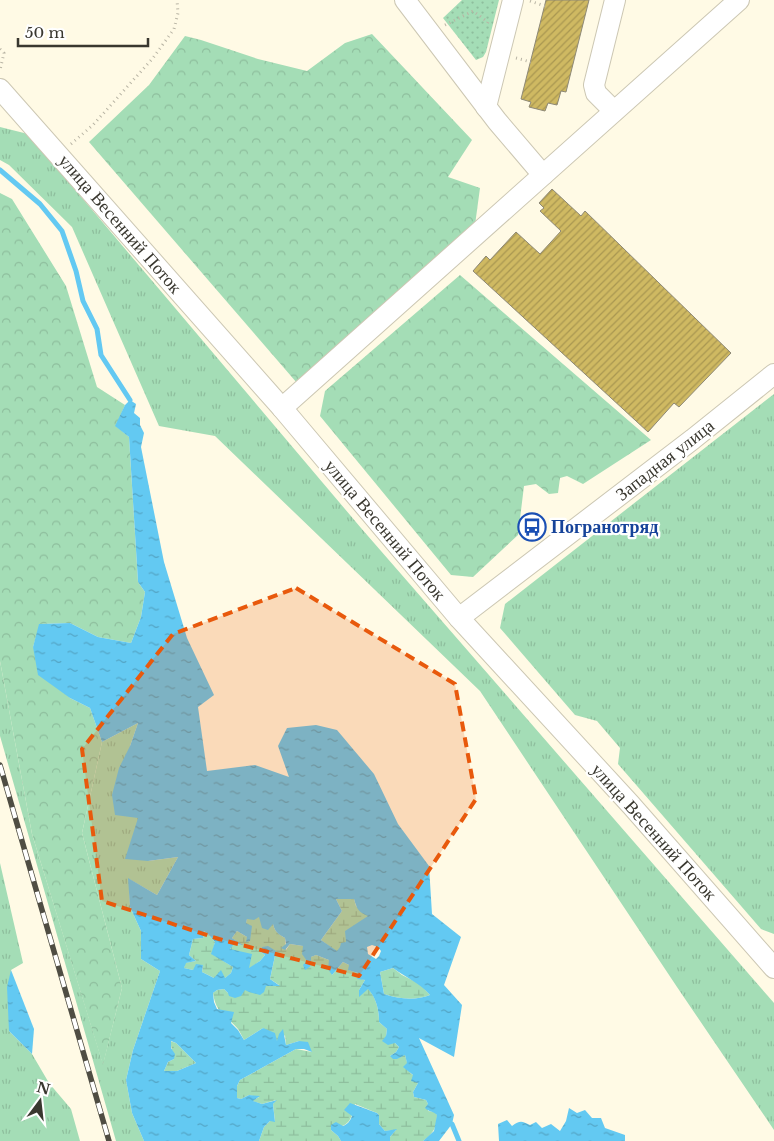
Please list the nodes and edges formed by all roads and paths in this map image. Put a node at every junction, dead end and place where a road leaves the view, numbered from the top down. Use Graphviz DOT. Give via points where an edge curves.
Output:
graph roads {
  1 [pos="177,0"];
  2 [pos="405,0"];
  3 [pos="513,0"];
  4 [pos="526,0"];
  5 [pos="615,0"];
  6 [pos="739,0"];
  7 [pos="545,6"];
  8 [pos="440,28"];
  9 [pos="486,30"];
  10 [pos="0,49"];
  11 [pos="513,58"];
  12 [pos="530,62"];
  13 [pos="0,69"];
  14 [pos="0,89"];
  15 [pos="486,107"];
  16 [pos="614,111"];
  17 [pos="67,147"];
  18 [pos="543,176"];
  19 [pos="774,374"];
  20 [pos="282,408"];
  21 [pos="459,618"];
  22 [pos="770,957"];
  1 -- 17 [label="path" via="174,29 153,58 93,125"];
  2 -- 15 [label="street"];
  3 -- 15 [label="street"];
  4 -- 7 [label="path"];
  5 -- 16 [label="street" via="594,85 596,93"];
  6 -- 16 [label="street"];
  8 -- 9 [label="path" via="473,11 488,22"];
  10 -- 13 [label="path" via="4,53"];
  11 -- 12 [label="path"];
  14 -- 20 [label="street, улица Весенний Поток"];
  15 -- 18 [label="street"];
  16 -- 18 [label="street"];
  18 -- 20 [label="street"];
  19 -- 21 [label="street, Западная улица"];
  20 -- 21 [label="street, улица Весенний Поток"];
  21 -- 22 [label="street, улица Весенний Поток"];
}
